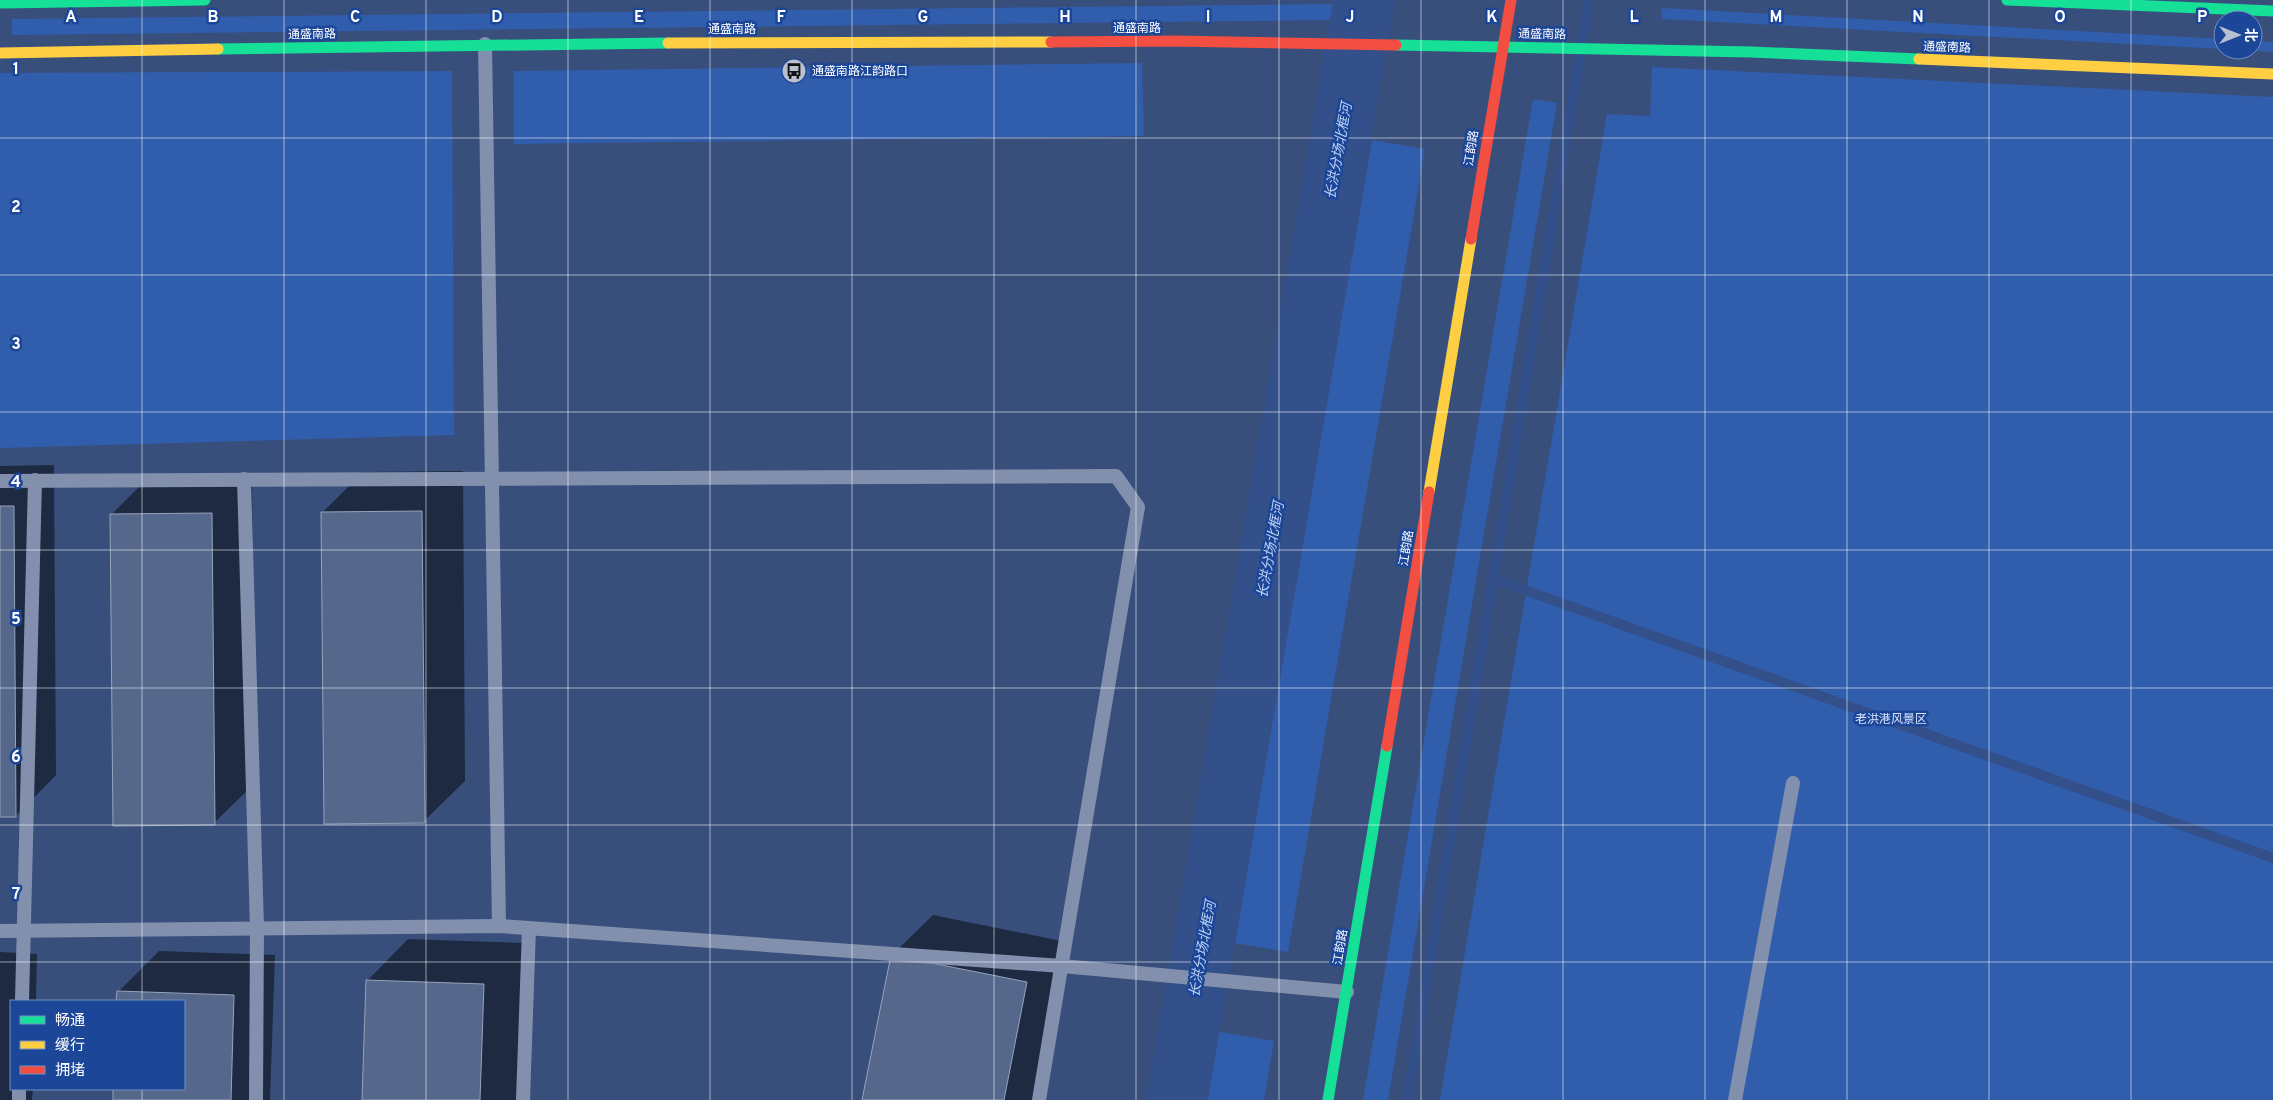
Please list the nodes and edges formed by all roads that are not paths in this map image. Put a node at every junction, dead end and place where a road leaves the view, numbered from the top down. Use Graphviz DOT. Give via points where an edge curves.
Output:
graph roads {
  1 [pos="205,0"];
  2 [pos="1511,0"];
  3 [pos="2007,0"];
  4 [pos="0,3"];
  5 [pos="2273,11"];
  6 [pos="485,44"];
  7 [pos="1504,47"];
  8 [pos="0,53"];
  9 [pos="2273,74"];
  10 [pos="492,478"];
  11 [pos="244,479"];
  12 [pos="0,480"];
  13 [pos="35,480"];
  14 [pos="1793,783"];
  15 [pos="499,926"];
  16 [pos="257,928"];
  17 [pos="529,928"];
  18 [pos="24,930"];
  19 [pos="0,931"];
  20 [pos="1062,966"];
  21 [pos="1347,992"];
  22 [pos="22,1000"];
  23 [pos="256,1100"];
  24 [pos="523,1100"];
  25 [pos="1039,1100"];
  26 [pos="1328,1100"];
  27 [pos="1735,1100"];
  1 -- 4 [label="main road"];
  2 -- 7 [label="main road, 江韵路"];
  3 -- 5 [label="main road"];
  6 -- 7 [label="main road, 通盛南路" via="1135,42"];
  6 -- 8 [label="main road, 通盛南路"];
  6 -- 10 [label="lane"];
  7 -- 9 [label="main road, 通盛南路" via="1751,52"];
  7 -- 21 [label="main road, 江韵路"];
  10 -- 11 [label="lane"];
  10 -- 15 [label="lane"];
  10 -- 20 [label="lane" via="1116,476 1138,507"];
  11 -- 13 [label="lane"];
  11 -- 16 [label="lane"];
  12 -- 13 [label="lane"];
  13 -- 18 [label="lane"];
  14 -- 27 [label="lane"];
  15 -- 16 [label="lane"];
  15 -- 17 [label="lane"];
  16 -- 18 [label="lane"];
  16 -- 23 [label="lane"];
  17 -- 20 [label="lane"];
  17 -- 24 [label="lane"];
  18 -- 19 [label="lane"];
  18 -- 22 [label="lane"];
  20 -- 21 [label="lane"];
  20 -- 25 [label="lane"];
  21 -- 26 [label="main road, 江韵路"];
}
